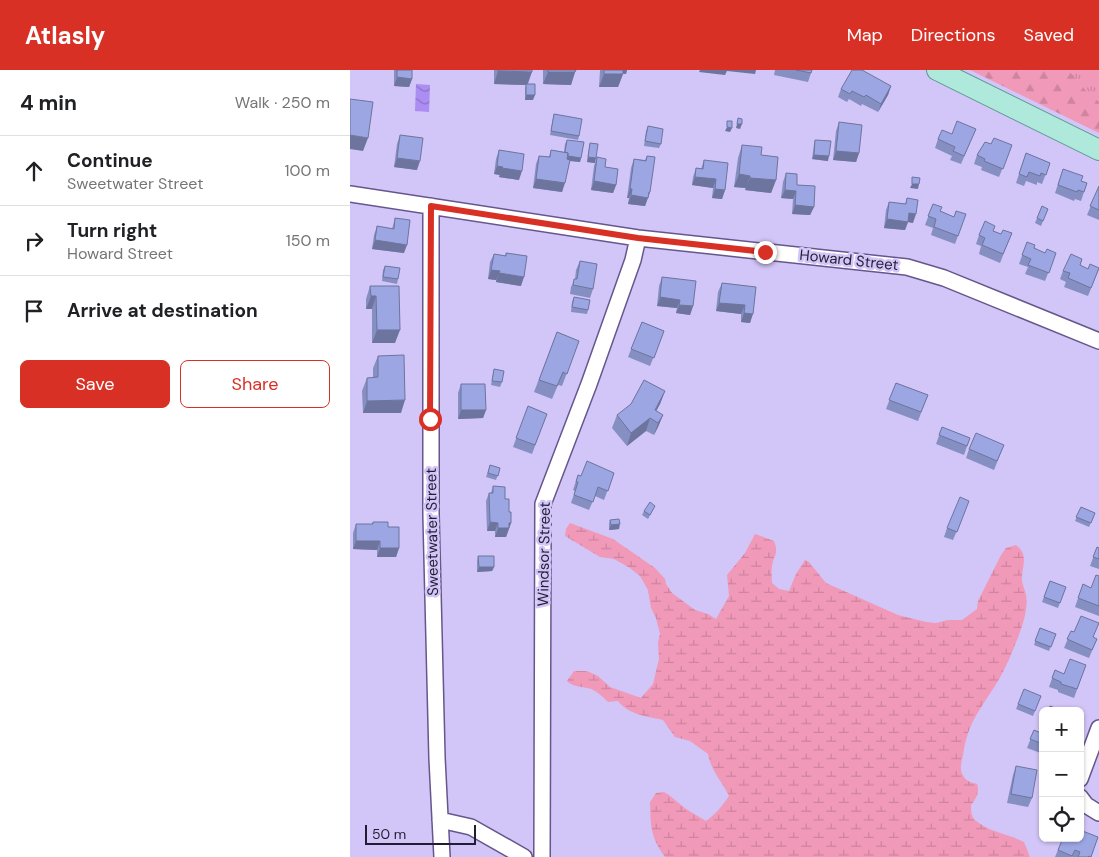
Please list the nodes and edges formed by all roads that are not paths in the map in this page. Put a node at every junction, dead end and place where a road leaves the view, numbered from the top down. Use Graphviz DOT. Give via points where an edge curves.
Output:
graph roads {
  1 [pos="938,70"];
  2 [pos="1099,150"];
  3 [pos="350,194"];
  4 [pos="431,206"];
  5 [pos="638,238"];
  6 [pos="1099,340"];
  7 [pos="1099,728"];
  8 [pos="1084,768"];
  9 [pos="1084,801"];
  10 [pos="1099,813"];
  11 [pos="440,820"];
  12 [pos="442,857"];
  13 [pos="524,857"];
  14 [pos="542,857"];
  1 -- 2 [label="main road"];
  3 -- 4 [label="street, Howard Street"];
  4 -- 5 [label="street, Howard Street"];
  4 -- 11 [label="street, Sweetwater Street" via="431,515"];
  5 -- 6 [label="street, Howard Street" via="907,267 944,278"];
  5 -- 14 [label="street, Windsor Street" via="634,258 592,375 542,504"];
  7 -- 8 [label="street"];
  9 -- 10 [label="street"];
  11 -- 12 [label="street, Sweetwater Street"];
  11 -- 13 [label="street" via="471,827"];
}
